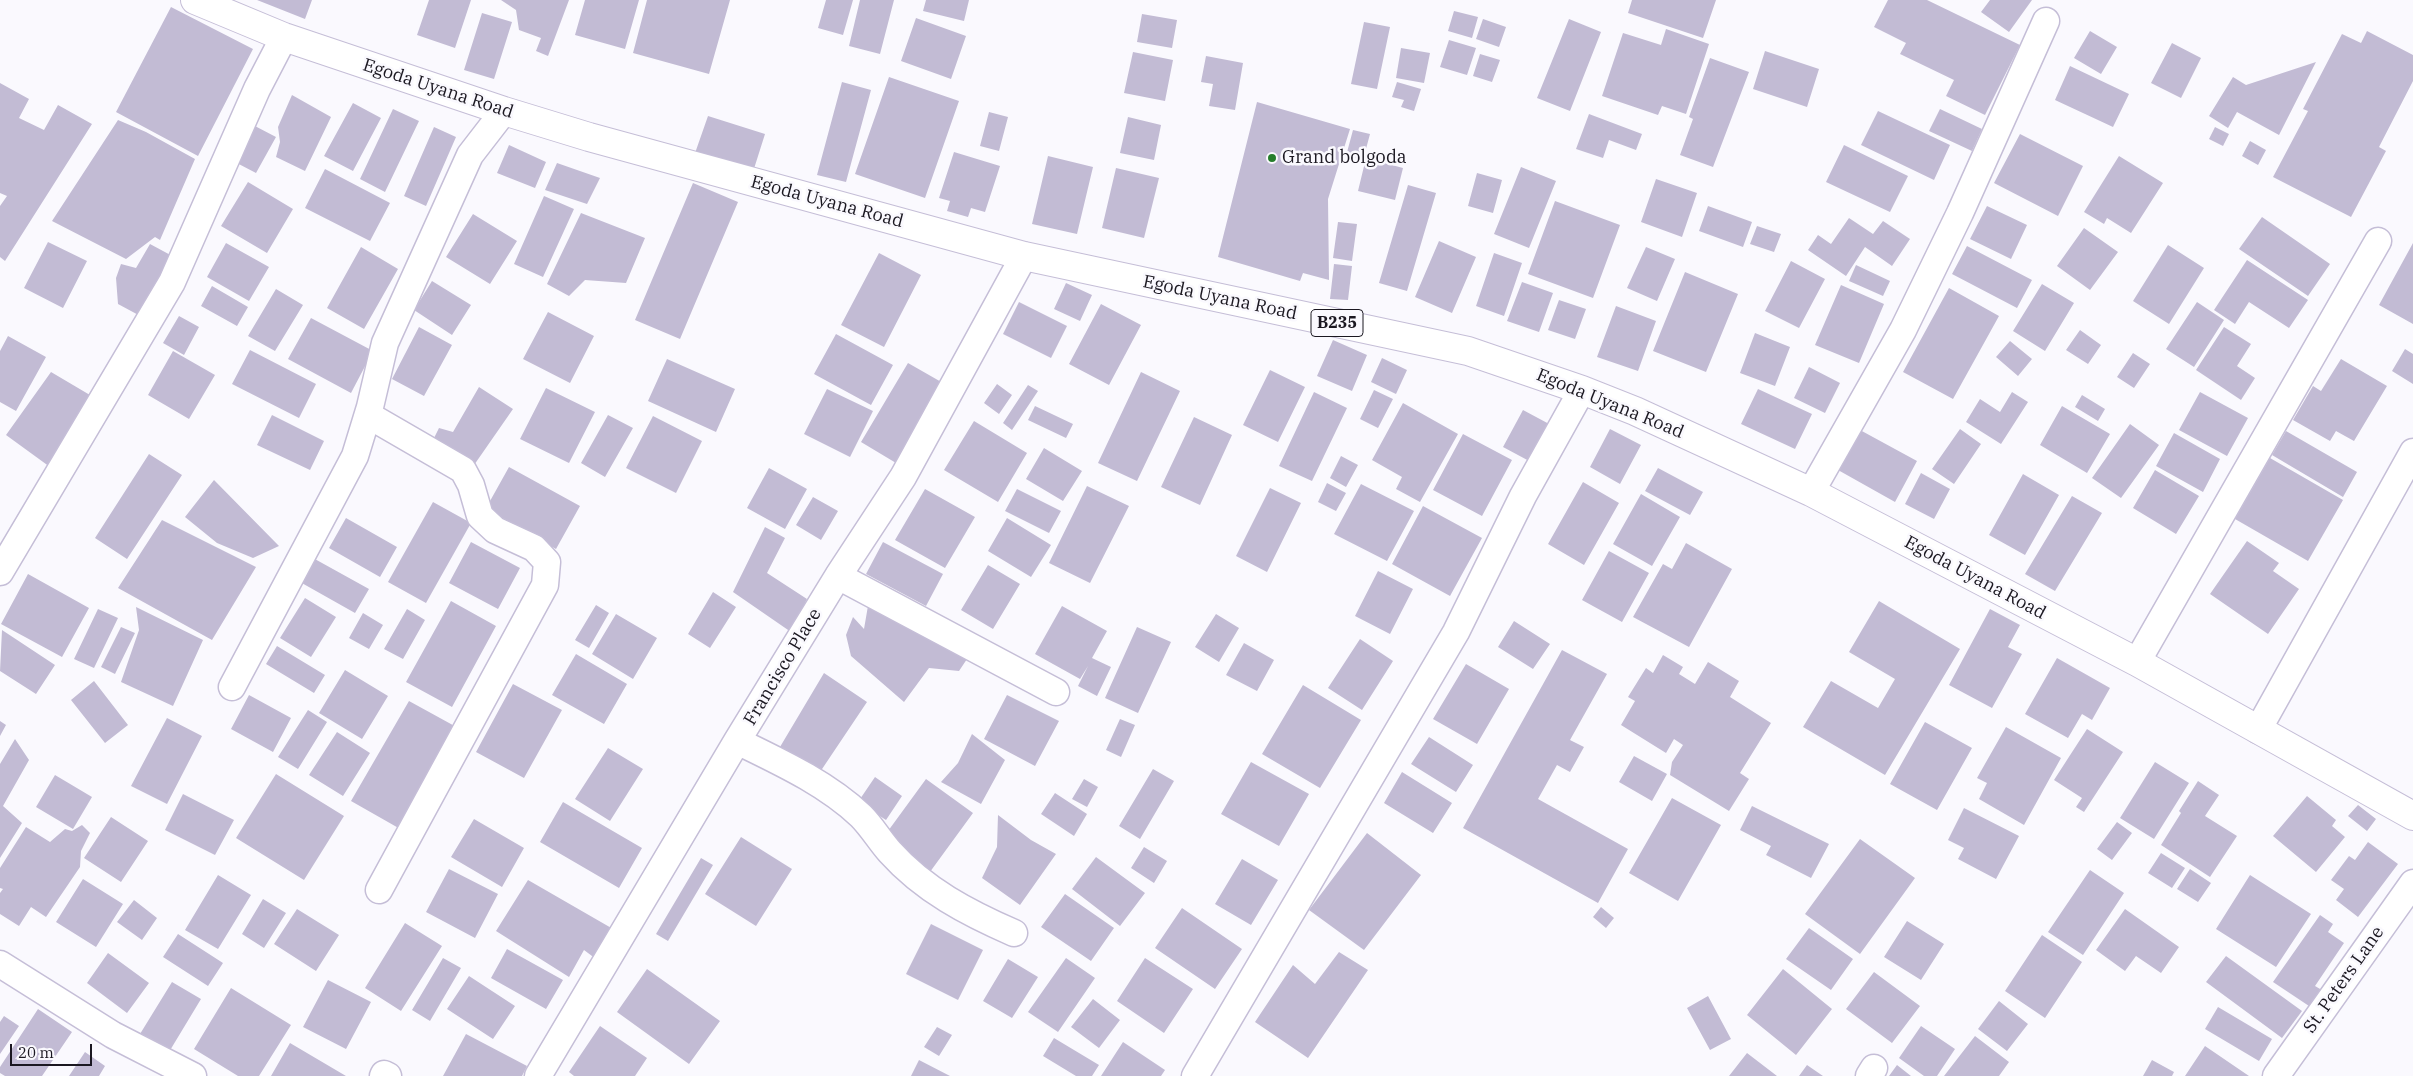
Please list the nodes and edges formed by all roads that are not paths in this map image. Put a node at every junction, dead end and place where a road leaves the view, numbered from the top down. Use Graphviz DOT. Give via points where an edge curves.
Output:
graph roads {
  1 [pos="195,0"];
  2 [pos="2046,21"];
  3 [pos="284,37"];
  4 [pos="504,111"];
  5 [pos="2378,241"];
  6 [pos="1024,256"];
  7 [pos="1582,390"];
  8 [pos="368,415"];
  9 [pos="2413,452"];
  10 [pos="1811,492"];
  11 [pos="0,572"];
  12 [pos="838,576"];
  13 [pos="2137,662"];
  14 [pos="232,687"];
  15 [pos="1056,692"];
  16 [pos="2258,730"];
  17 [pos="737,741"];
  18 [pos="2413,816"];
  19 [pos="2413,883"];
  20 [pos="379,890"];
  21 [pos="1014,932"];
  22 [pos="0,964"];
  23 [pos="193,1076"];
  24 [pos="383,1076"];
  25 [pos="388,1076"];
  26 [pos="538,1076"];
  27 [pos="1195,1076"];
  28 [pos="2276,1076"];
  1 -- 3 [label="main road, Egoda Uyana Road / B235"];
  2 -- 10 [label="street" via="1904,330"];
  3 -- 4 [label="main road, Egoda Uyana Road / B235"];
  3 -- 11 [label="street" via="257,89 172,282"];
  4 -- 6 [label="main road, Egoda Uyana Road / B235"];
  4 -- 8 [label="street" via="470,155 385,343"];
  5 -- 13 [label="street"];
  6 -- 7 [label="main road, Egoda Uyana Road / B235" via="1468,351"];
  6 -- 12 [label="street, Francisco Place" via="903,477"];
  7 -- 10 [label="main road, Egoda Uyana Road / B235"];
  7 -- 27 [label="street" via="1523,496 1456,632"];
  8 -- 14 [label="street" via="354,456"];
  8 -- 20 [label="street" via="463,470 480,516 495,530 534,548 546,562 546,585"];
  9 -- 16 [label="street"];
  10 -- 13 [label="main road, Egoda Uyana Road / B235"];
  12 -- 15 [label="street"];
  12 -- 17 [label="street, Francisco Place"];
  13 -- 16 [label="main road, Egoda Uyana Road / B235"];
  16 -- 18 [label="main road, Egoda Uyana Road / B235"];
  17 -- 21 [label="street" via="792,768 861,816 891,853 942,896"];
  17 -- 26 [label="street, Francisco Place"];
  19 -- 28 [label="street, St. Peters Lane"];
  22 -- 23 [label="street" via="113,1035"];
  24 -- 25 [label="street"];
}
